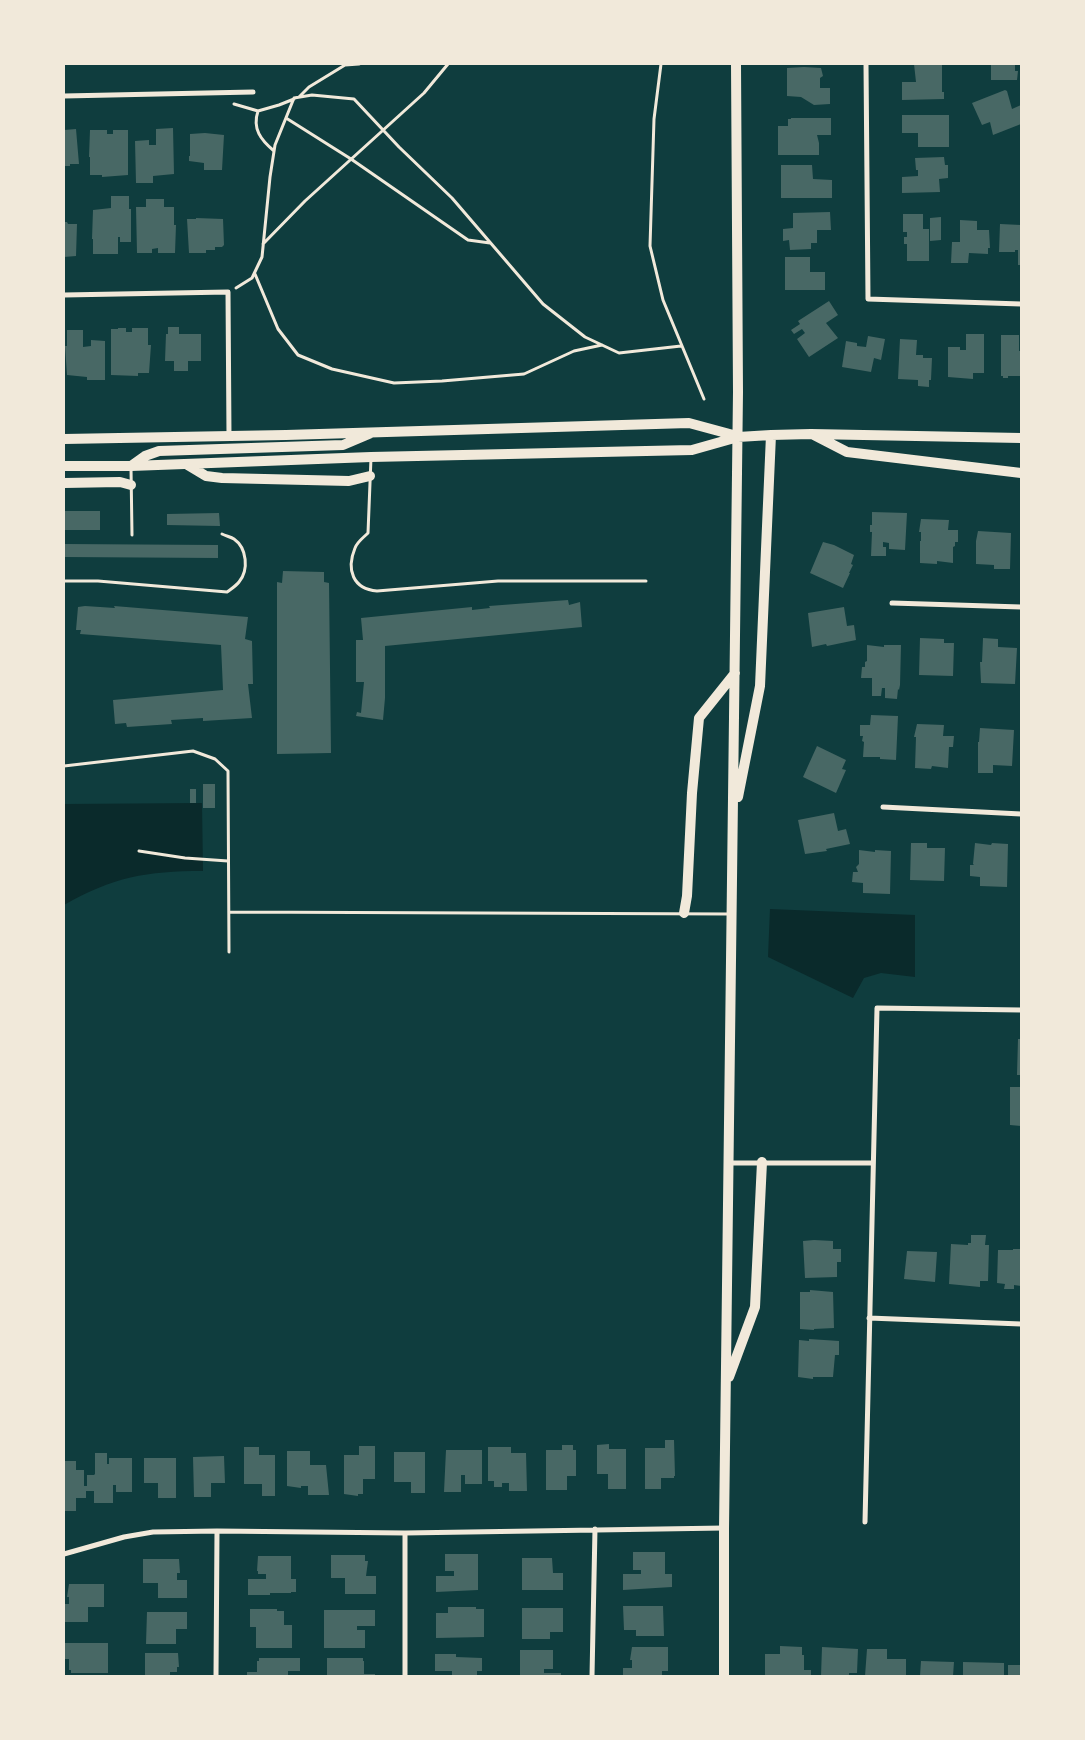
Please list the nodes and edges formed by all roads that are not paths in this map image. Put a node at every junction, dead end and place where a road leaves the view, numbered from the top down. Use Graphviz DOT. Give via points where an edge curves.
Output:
graph roads {
  1 [pos="736,64"];
  2 [pos="866,64"];
  3 [pos="253,92"];
  4 [pos="64,96"];
  5 [pos="64,295"];
  6 [pos="1021,304"];
  7 [pos="374,432"];
  8 [pos="811,434"];
  9 [pos="771,435"];
  10 [pos="229,436"];
  11 [pos="738,437"];
  12 [pos="1021,438"];
  13 [pos="64,439"];
  14 [pos="371,457"];
  15 [pos="186,464"];
  16 [pos="64,466"];
  17 [pos="131,466"];
  18 [pos="1021,473"];
  19 [pos="370,476"];
  20 [pos="64,483"];
  21 [pos="132,485"];
  22 [pos="222,534"];
  23 [pos="132,535"];
  24 [pos="64,581"];
  25 [pos="646,581"];
  26 [pos="892,604"];
  27 [pos="1021,608"];
  28 [pos="735,673"];
  29 [pos="64,766"];
  30 [pos="883,807"];
  31 [pos="1021,814"];
  32 [pos="733,822"];
  33 [pos="139,851"];
  34 [pos="228,861"];
  35 [pos="228,912"];
  36 [pos="684,913"];
  37 [pos="732,914"];
  38 [pos="229,952"];
  39 [pos="1021,1010"];
  40 [pos="762,1162"];
  41 [pos="729,1163"];
  42 [pos="873,1163"];
  43 [pos="869,1318"];
  44 [pos="1021,1324"];
  45 [pos="726,1385"];
  46 [pos="865,1522"];
  47 [pos="724,1528"];
  48 [pos="595,1529"];
  49 [pos="217,1530"];
  50 [pos="405,1533"];
  51 [pos="64,1554"];
  52 [pos="216,1676"];
  53 [pos="405,1676"];
  54 [pos="592,1676"];
  55 [pos="724,1676"];
  1 -- 11 [label="main road"];
  2 -- 6 [label="street" via="868,299"];
  3 -- 4 [label="street"];
  5 -- 10 [label="street" via="228,292"];
  7 -- 10 [label="main road"];
  7 -- 11 [label="main road" via="689,423"];
  7 -- 17 [label="main road" via="344,445 159,451"];
  8 -- 9 [label="main road"];
  8 -- 12 [label="main road"];
  8 -- 18 [label="main road" via="847,452"];
  9 -- 11 [label="main road"];
  9 -- 32 [label="main road" via="760,686"];
  10 -- 13 [label="main road"];
  11 -- 14 [label="main road" via="692,450"];
  11 -- 28 [label="main road"];
  14 -- 15 [label="main road"];
  14 -- 19 [label="lane"];
  15 -- 17 [label="main road"];
  15 -- 19 [label="main road" via="206,476 222,478 349,481"];
  16 -- 17 [label="main road"];
  17 -- 21 [label="lane"];
  19 -- 25 [label="lane" via="368,533 356,546 351,566 357,584 366,590 498,581"];
  20 -- 21 [label="main road" via="120,482"];
  21 -- 23 [label="lane"];
  22 -- 24 [label="lane" via="233,538 245,553 243,577 227,592"];
  26 -- 27 [label="street"];
  28 -- 32 [label="main road"];
  28 -- 36 [label="main road" via="700,718"];
  29 -- 34 [label="lane" via="193,751 215,759 228,771"];
  30 -- 31 [label="street"];
  32 -- 37 [label="main road"];
  33 -- 34 [label="lane"];
  34 -- 35 [label="lane"];
  35 -- 36 [label="lane"];
  35 -- 38 [label="lane"];
  36 -- 37 [label="lane"];
  37 -- 41 [label="main road"];
  39 -- 42 [label="street" via="877,1008"];
  40 -- 41 [label="street"];
  40 -- 42 [label="street"];
  40 -- 45 [label="main road" via="755,1307"];
  41 -- 45 [label="main road"];
  42 -- 43 [label="street"];
  43 -- 44 [label="street"];
  43 -- 46 [label="street"];
  45 -- 47 [label="main road"];
  47 -- 48 [label="street"];
  47 -- 55 [label="main road"];
  48 -- 50 [label="street"];
  48 -- 54 [label="street"];
  49 -- 50 [label="street"];
  49 -- 51 [label="street" via="153,1532"];
  49 -- 52 [label="street"];
  50 -- 53 [label="street"];
}
